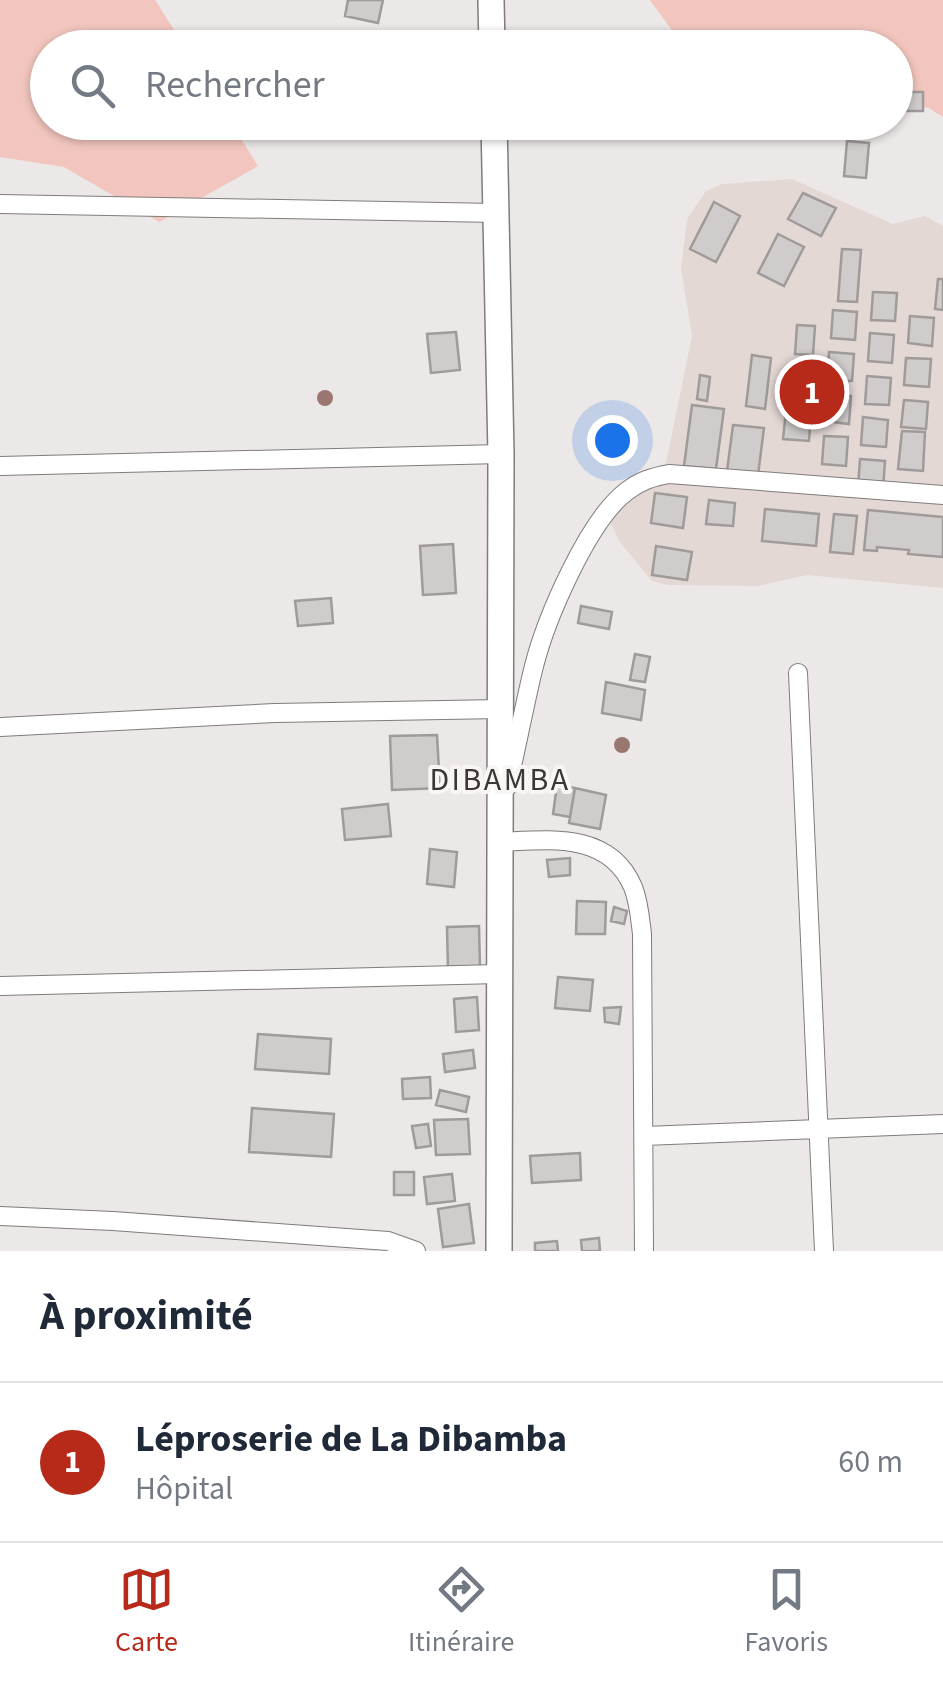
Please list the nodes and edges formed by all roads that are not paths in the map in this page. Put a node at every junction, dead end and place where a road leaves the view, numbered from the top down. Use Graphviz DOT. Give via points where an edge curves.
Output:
graph roads {
  1 [pos="491,0"];
  2 [pos="492,30"];
  3 [pos="494,140"];
  4 [pos="0,204"];
  5 [pos="496,213"];
  6 [pos="501,454"];
  7 [pos="0,466"];
  8 [pos="943,495"];
  9 [pos="798,674"];
  10 [pos="500,710"];
  11 [pos="0,727"];
  12 [pos="500,829"];
  13 [pos="499,974"];
  14 [pos="0,986"];
  15 [pos="943,1124"];
  16 [pos="818,1129"];
  17 [pos="644,1136"];
  18 [pos="0,1216"];
  19 [pos="416,1251"];
  20 [pos="499,1251"];
  21 [pos="644,1251"];
  22 [pos="824,1251"];
  1 -- 2 [label="main road"];
  3 -- 5 [label="main road"];
  4 -- 5 [label="street"];
  5 -- 6 [label="main road"];
  6 -- 7 [label="street"];
  6 -- 10 [label="main road"];
  8 -- 12 [label="street" via="669,474 625,492 582,548 535,663"];
  9 -- 16 [label="street"];
  10 -- 11 [label="street"];
  10 -- 12 [label="main road"];
  12 -- 13 [label="main road"];
  12 -- 17 [label="street" via="588,844 605,853 632,885 642,934"];
  13 -- 14 [label="street"];
  13 -- 20 [label="main road"];
  15 -- 16 [label="street"];
  16 -- 17 [label="street"];
  16 -- 22 [label="street"];
  17 -- 21 [label="street"];
  18 -- 19 [label="street" via="388,1240"];
}
